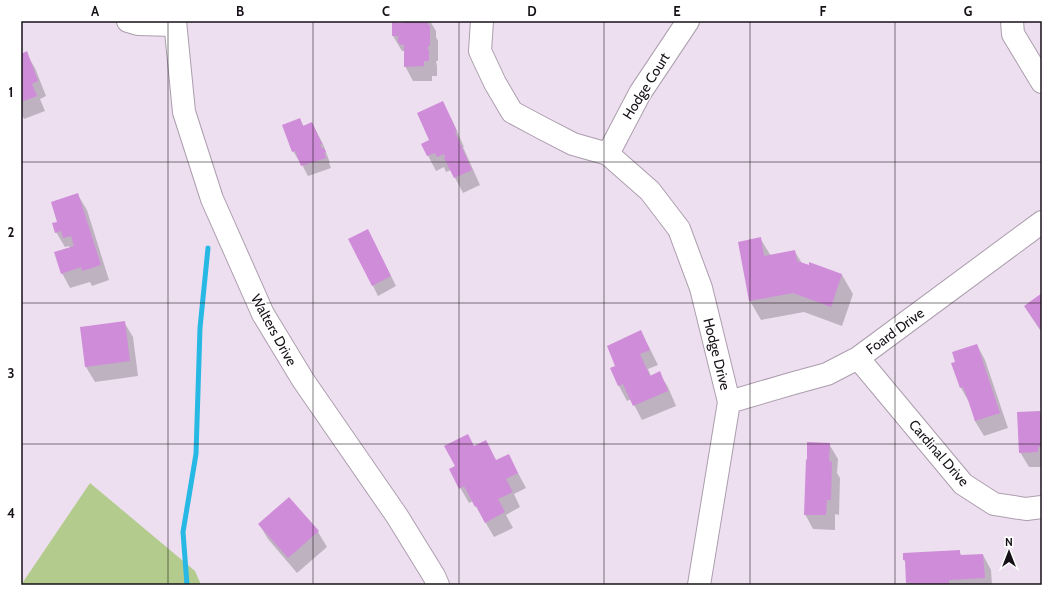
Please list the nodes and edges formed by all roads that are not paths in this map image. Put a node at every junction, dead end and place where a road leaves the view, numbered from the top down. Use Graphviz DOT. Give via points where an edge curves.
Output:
graph roads {
  1 [pos="128,21"];
  2 [pos="482,21"];
  3 [pos="688,21"];
  4 [pos="1012,21"];
  5 [pos="175,23"];
  6 [pos="1042,82"];
  7 [pos="608,154"];
  8 [pos="1042,222"];
  9 [pos="858,358"];
  10 [pos="729,402"];
  11 [pos="1042,507"];
  12 [pos="438,585"];
  13 [pos="698,585"];
  1 -- 5 [label="street" via="138,24"];
  2 -- 7 [label="street" via="480,51 512,112 573,144"];
  3 -- 7 [label="street, Hodge Court" via="640,93"];
  4 -- 6 [label="street" via="1012,34"];
  5 -- 12 [label="street, Walters Drive" via="184,112 212,199 263,314 303,380 397,516"];
  7 -- 10 [label="street, Hodge Drive" via="650,191 679,229 701,288"];
  8 -- 9 [label="street, Foard Drive"];
  9 -- 10 [label="street, Foard Drive" via="827,374"];
  9 -- 11 [label="street, Cardinal Drive" via="963,484 994,504"];
  10 -- 13 [label="street, Hodge Drive"];
}
